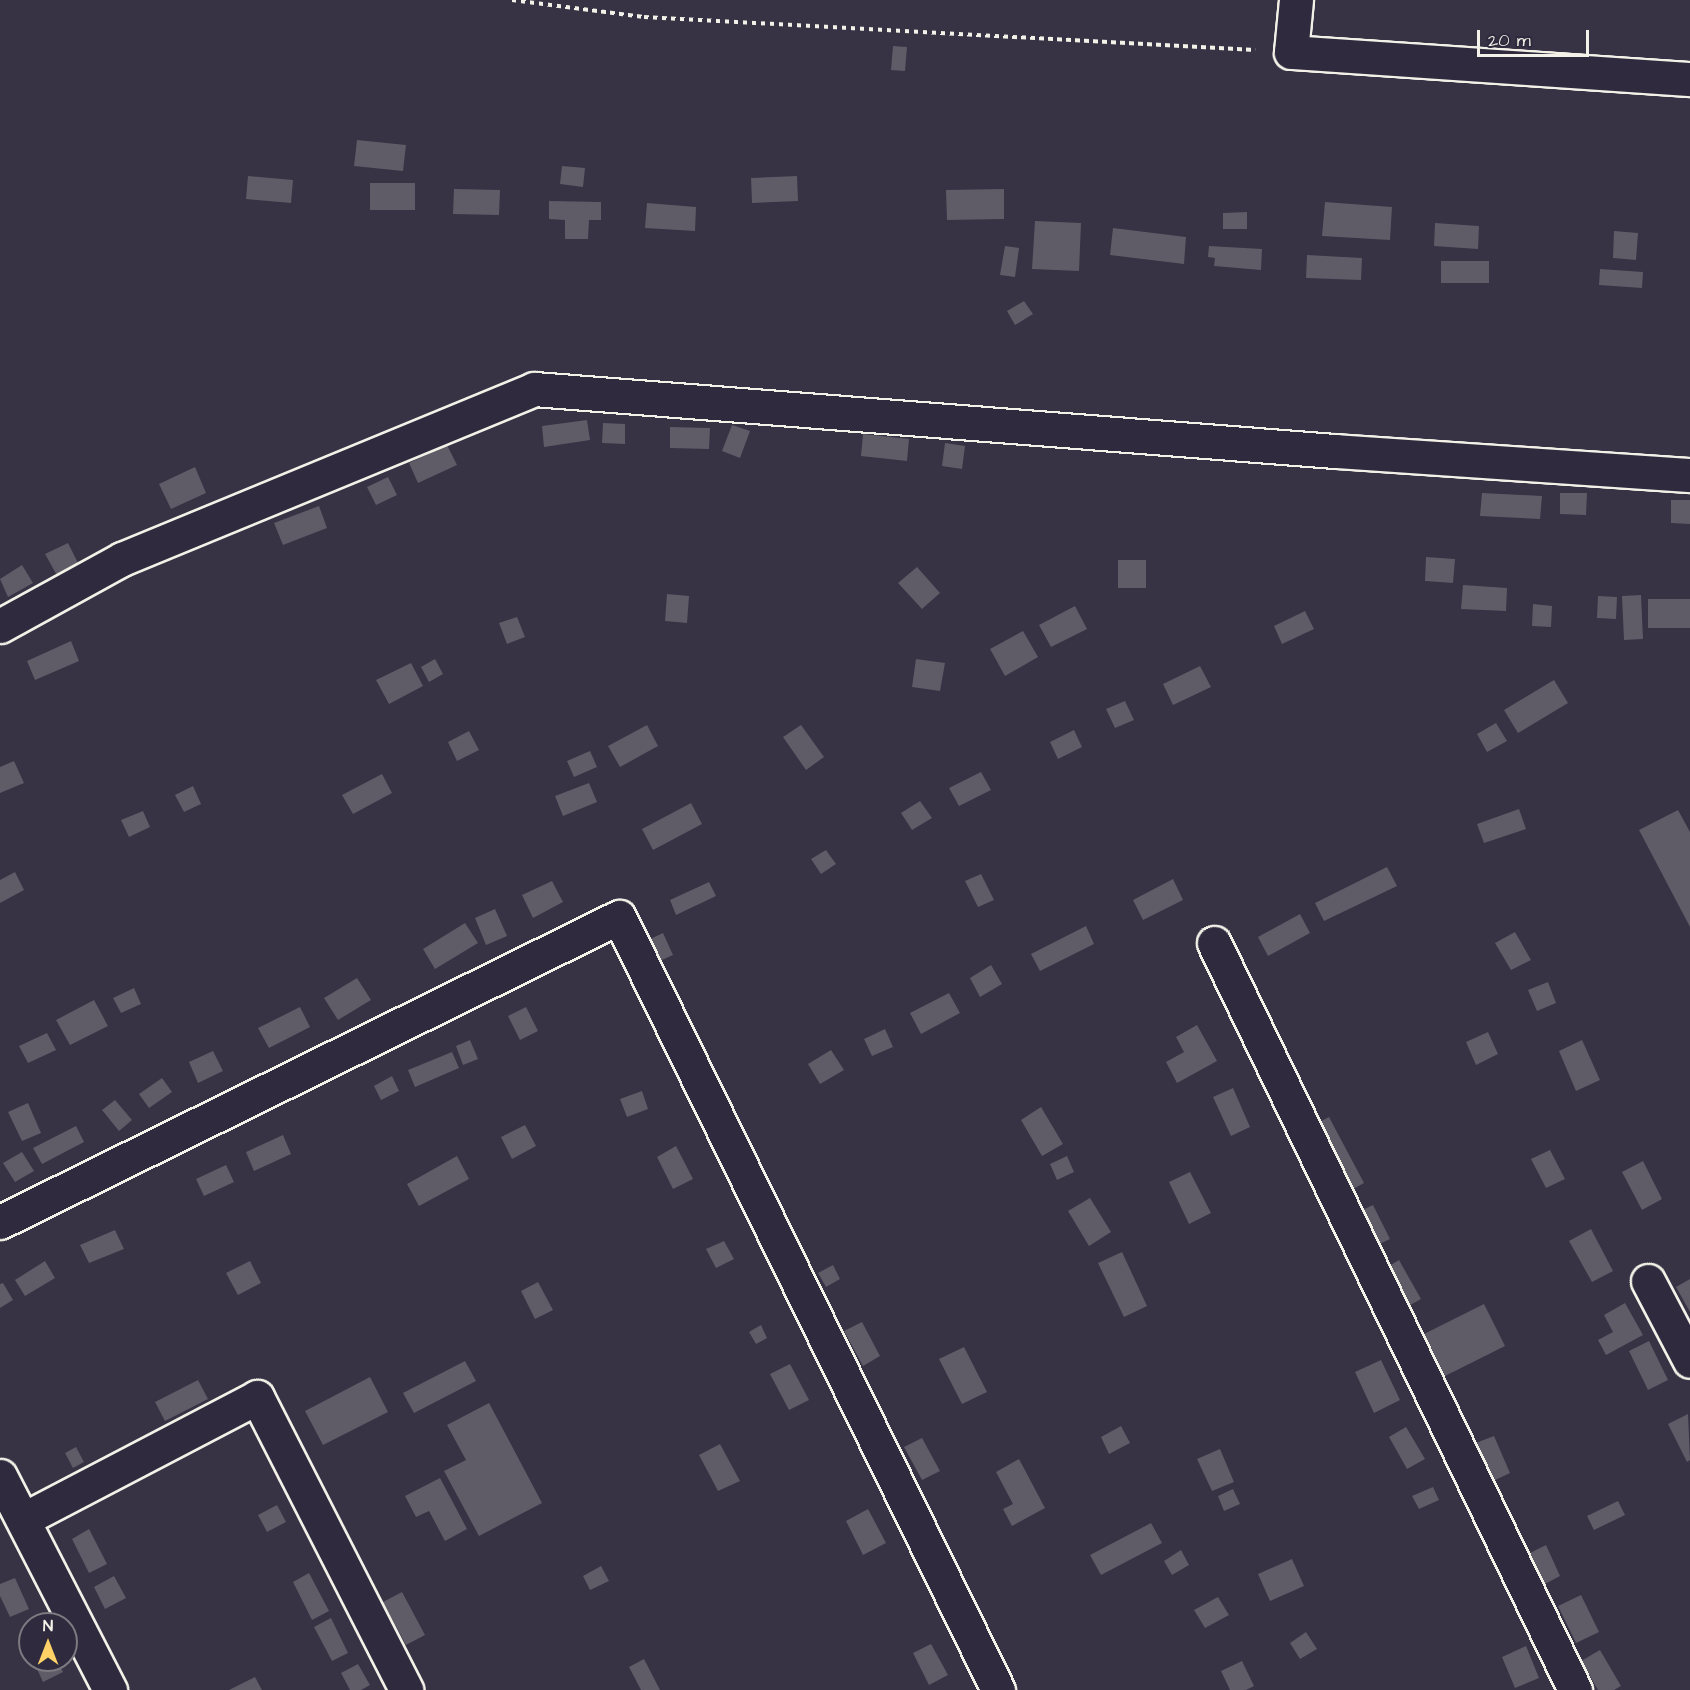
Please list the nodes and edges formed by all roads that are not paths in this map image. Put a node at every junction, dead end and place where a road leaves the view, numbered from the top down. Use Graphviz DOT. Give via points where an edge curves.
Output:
graph roads {
  1 [pos="1296,0"];
  2 [pos="1690,79"];
  3 [pos="1690,475"];
  4 [pos="0,626"];
  5 [pos="1214,943"];
  6 [pos="0,1222"];
  7 [pos="1648,1281"];
  8 [pos="1690,1361"];
  9 [pos="0,1476"];
  10 [pos="24,1519"];
  11 [pos="110,1690"];
  12 [pos="406,1690"];
  13 [pos="998,1690"];
  14 [pos="1575,1690"];
  1 -- 2 [label="street" via="1291,52"];
  3 -- 4 [label="street" via="534,389 122,559"];
  5 -- 14 [label="street"];
  6 -- 13 [label="street" via="619,916"];
  7 -- 8 [label="street"];
  9 -- 10 [label="street"];
  10 -- 11 [label="street"];
  10 -- 12 [label="street" via="257,1397"];
}
